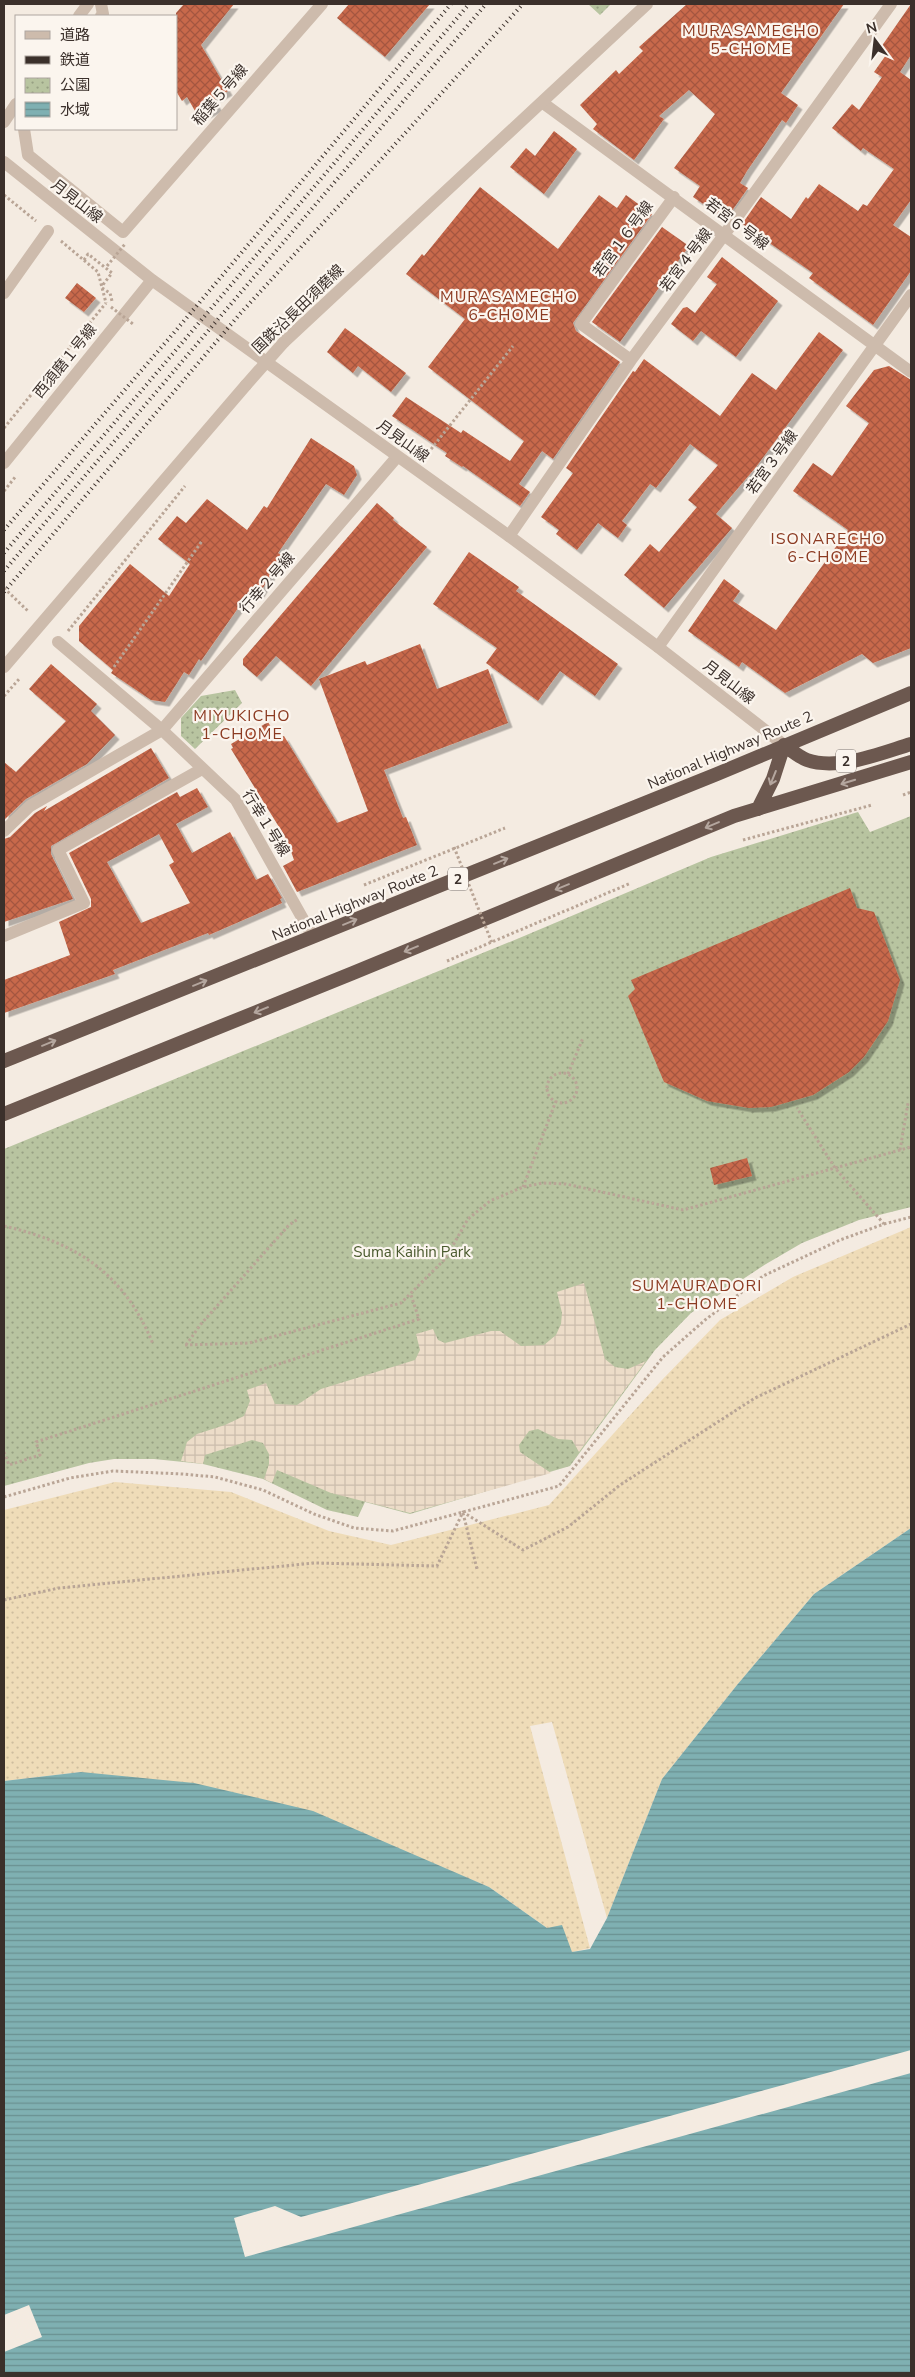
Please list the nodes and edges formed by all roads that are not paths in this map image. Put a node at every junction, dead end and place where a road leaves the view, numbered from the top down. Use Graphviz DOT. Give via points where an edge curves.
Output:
graph roads {
  1 [pos="88,4"];
  2 [pos="322,4"];
  3 [pos="647,4"];
  4 [pos="891,4"];
  5 [pos="80,15"];
  6 [pos="543,102"];
  7 [pos="15,106"];
  8 [pos="4,122"];
  9 [pos="24,130"];
  10 [pos="4,162"];
  11 [pos="674,197"];
  12 [pos="48,231"];
  13 [pos="724,235"];
  14 [pos="152,280"];
  15 [pos="4,293"];
  16 [pos="911,295"];
  17 [pos="875,346"];
  18 [pos="631,360"];
  19 [pos="911,372"];
  20 [pos="397,457"];
  21 [pos="4,463"];
  22 [pos="509,536"];
  23 [pos="63,638"];
  24 [pos="658,647"];
  25 [pos="4,667"];
  26 [pos="911,693"];
  27 [pos="162,730"];
  28 [pos="911,744"];
  29 [pos="784,745"];
  30 [pos="911,762"];
  31 [pos="202,769"];
  32 [pos="758,809"];
  33 [pos="4,831"];
  34 [pos="4,936"];
  35 [pos="313,937"];
  36 [pos="4,1061"];
  37 [pos="4,1114"];
  1 -- 5 [label="street"];
  2 -- 9 [label="street, 稲葉５号線" via="124,238 28,156"];
  3 -- 6 [label="street, 国鉄沿長田須磨線"];
  4 -- 13 [label="street, 若宮４号線"];
  6 -- 11 [label="street, 若宮６号線"];
  6 -- 25 [label="street, 国鉄沿長田須磨線, bridge" via="284,342"];
  7 -- 8 [label="street"];
  10 -- 14 [label="street, 月見山線"];
  11 -- 13 [label="street, 若宮６号線"];
  11 -- 18 [label="street, 若宮１６号線" via="581,324"];
  12 -- 15 [label="street"];
  13 -- 17 [label="street, 若宮６号線"];
  13 -- 18 [label="street, 若宮４号線"];
  14 -- 20 [label="street, 月見山線"];
  14 -- 21 [label="street, 西須磨１号線"];
  16 -- 17 [label="street, 若宮３号線"];
  17 -- 19 [label="street, 若宮６号線"];
  17 -- 24 [label="street, 若宮３号線"];
  18 -- 22 [label="street, 若宮４号線"];
  20 -- 22 [label="street, 月見山線"];
  20 -- 27 [label="street, 行幸２号線"];
  22 -- 24 [label="street, 月見山線"];
  23 -- 27 [label="street, 行幸１号線"];
  24 -- 29 [label="street, 月見山線"];
  26 -- 29 [label="highway, National Highway Route 2 / 2"];
  27 -- 31 [label="street, 行幸１号線"];
  27 -- 33 [label="street, 行幸２号線" via="30,806"];
  28 -- 29 [label="highway, 2" via="828,765 806,760"];
  29 -- 32 [label="highway, one-way" via="773,779"];
  35 -- 29 [label="highway, National Highway Route 2 / 2, one-way"];
  30 -- 32 [label="highway, 2, one-way"];
  31 -- 34 [label="street" via="58,850 84,902"];
  31 -- 35 [label="street, 行幸１号線" via="236,800"];
  32 -- 37 [label="highway, 2, one-way" via="734,816"];
  36 -- 35 [label="highway, National Highway Route 2 / 2, one-way"];
}
